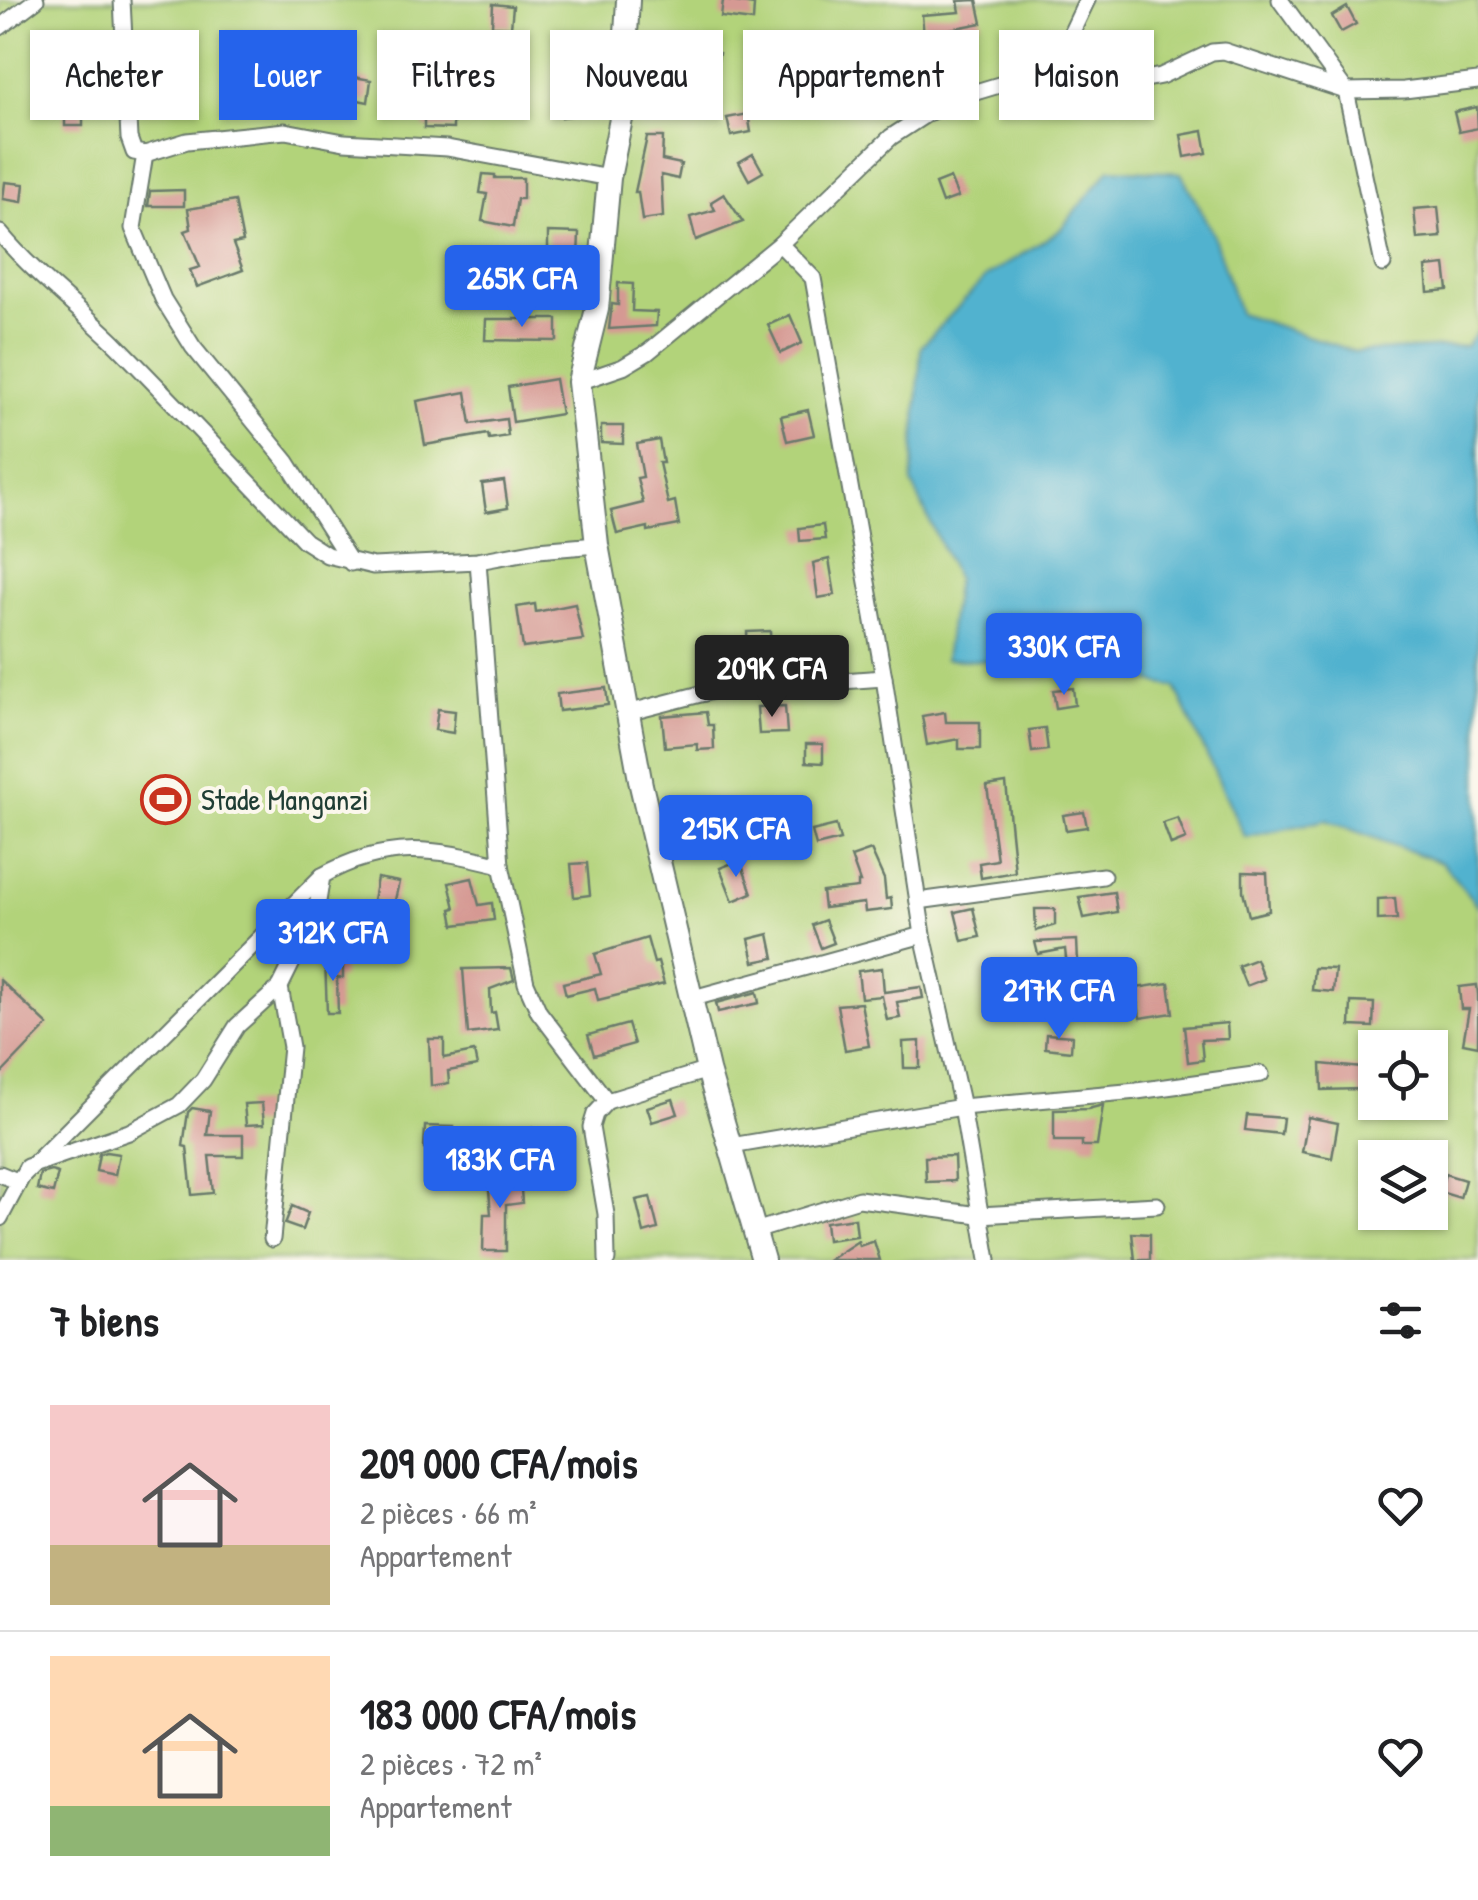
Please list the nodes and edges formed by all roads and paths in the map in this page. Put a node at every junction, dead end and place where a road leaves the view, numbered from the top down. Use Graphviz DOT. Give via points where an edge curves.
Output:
graph roads {
  1 [pos="36,0"];
  2 [pos="122,0"];
  3 [pos="628,0"];
  4 [pos="1088,0"];
  5 [pos="1280,0"];
  6 [pos="0,28"];
  7 [pos="1073,30"];
  8 [pos="1154,77"];
  9 [pos="1478,81"];
  10 [pos="999,87"];
  11 [pos="1346,91"];
  12 [pos="145,154"];
  13 [pos="609,178"];
  14 [pos="0,233"];
  15 [pos="780,244"];
  16 [pos="1384,264"];
  17 [pos="579,382"];
  18 [pos="597,546"];
  19 [pos="478,562"];
  20 [pos="350,563"];
  21 [pos="884,678"];
  22 [pos="627,713"];
  23 [pos="501,864"];
  24 [pos="322,876"];
  25 [pos="1103,876"];
  26 [pos="918,902"];
  27 [pos="924,936"];
  28 [pos="280,987"];
  29 [pos="690,998"];
  30 [pos="708,1070"];
  31 [pos="1261,1074"];
  32 [pos="607,1102"];
  33 [pos="962,1108"];
  34 [pos="730,1146"];
  35 [pos="27,1167"];
  36 [pos="0,1174"];
  37 [pos="1157,1206"];
  38 [pos="980,1214"];
  39 [pos="0,1218"];
  40 [pos="755,1231"];
  41 [pos="272,1239"];
  42 [pos="607,1260"];
  43 [pos="763,1260"];
  44 [pos="988,1260"];
  1 -- 6 [label="street"];
  2 -- 12 [label="street" via="129,138 134,152"];
  3 -- 13 [label="main road" via="621,119"];
  4 -- 7 [label="street"];
  5 -- 11 [label="street"];
  8 -- 11 [label="street" via="1224,51"];
  9 -- 11 [label="street"];
  10 -- 15 [label="street" via="968,94 891,137"];
  11 -- 16 [label="street"];
  12 -- 13 [label="street" via="188,141 285,130 344,142 448,148"];
  12 -- 20 [label="street" via="133,228 163,299 287,462"];
  13 -- 17 [label="main road" via="597,309"];
  14 -- 20 [label="street" via="306,541"];
  15 -- 17 [label="street" via="648,352"];
  15 -- 21 [label="street" via="813,278"];
  17 -- 18 [label="main road"];
  18 -- 19 [label="street"];
  18 -- 22 [label="main road"];
  19 -- 20 [label="street"];
  19 -- 23 [label="street"];
  21 -- 22 [label="street" via="716,690"];
  21 -- 26 [label="street"];
  22 -- 29 [label="main road"];
  23 -- 24 [label="street" via="443,850 396,850 351,859"];
  23 -- 32 [label="street" via="526,983 539,1012"];
  24 -- 28 [label="street" via="316,914"];
  24 -- 35 [label="street"];
  25 -- 26 [label="street"];
  26 -- 27 [label="street"];
  27 -- 29 [label="street"];
  27 -- 33 [label="street"];
  28 -- 35 [label="street" via="237,1026 179,1105 129,1132"];
  28 -- 41 [label="street" via="291,1047"];
  29 -- 30 [label="main road"];
  30 -- 32 [label="street"];
  30 -- 34 [label="main road"];
  31 -- 33 [label="street"];
  32 -- 42 [label="street" via="595,1114 591,1140 606,1214"];
  33 -- 34 [label="street"];
  33 -- 38 [label="street"];
  34 -- 40 [label="main road"];
  35 -- 36 [label="street" via="17,1180"];
  35 -- 39 [label="street"];
  37 -- 38 [label="street"];
  38 -- 40 [label="street" via="860,1198"];
  38 -- 44 [label="street"];
  40 -- 43 [label="main road"];
}
